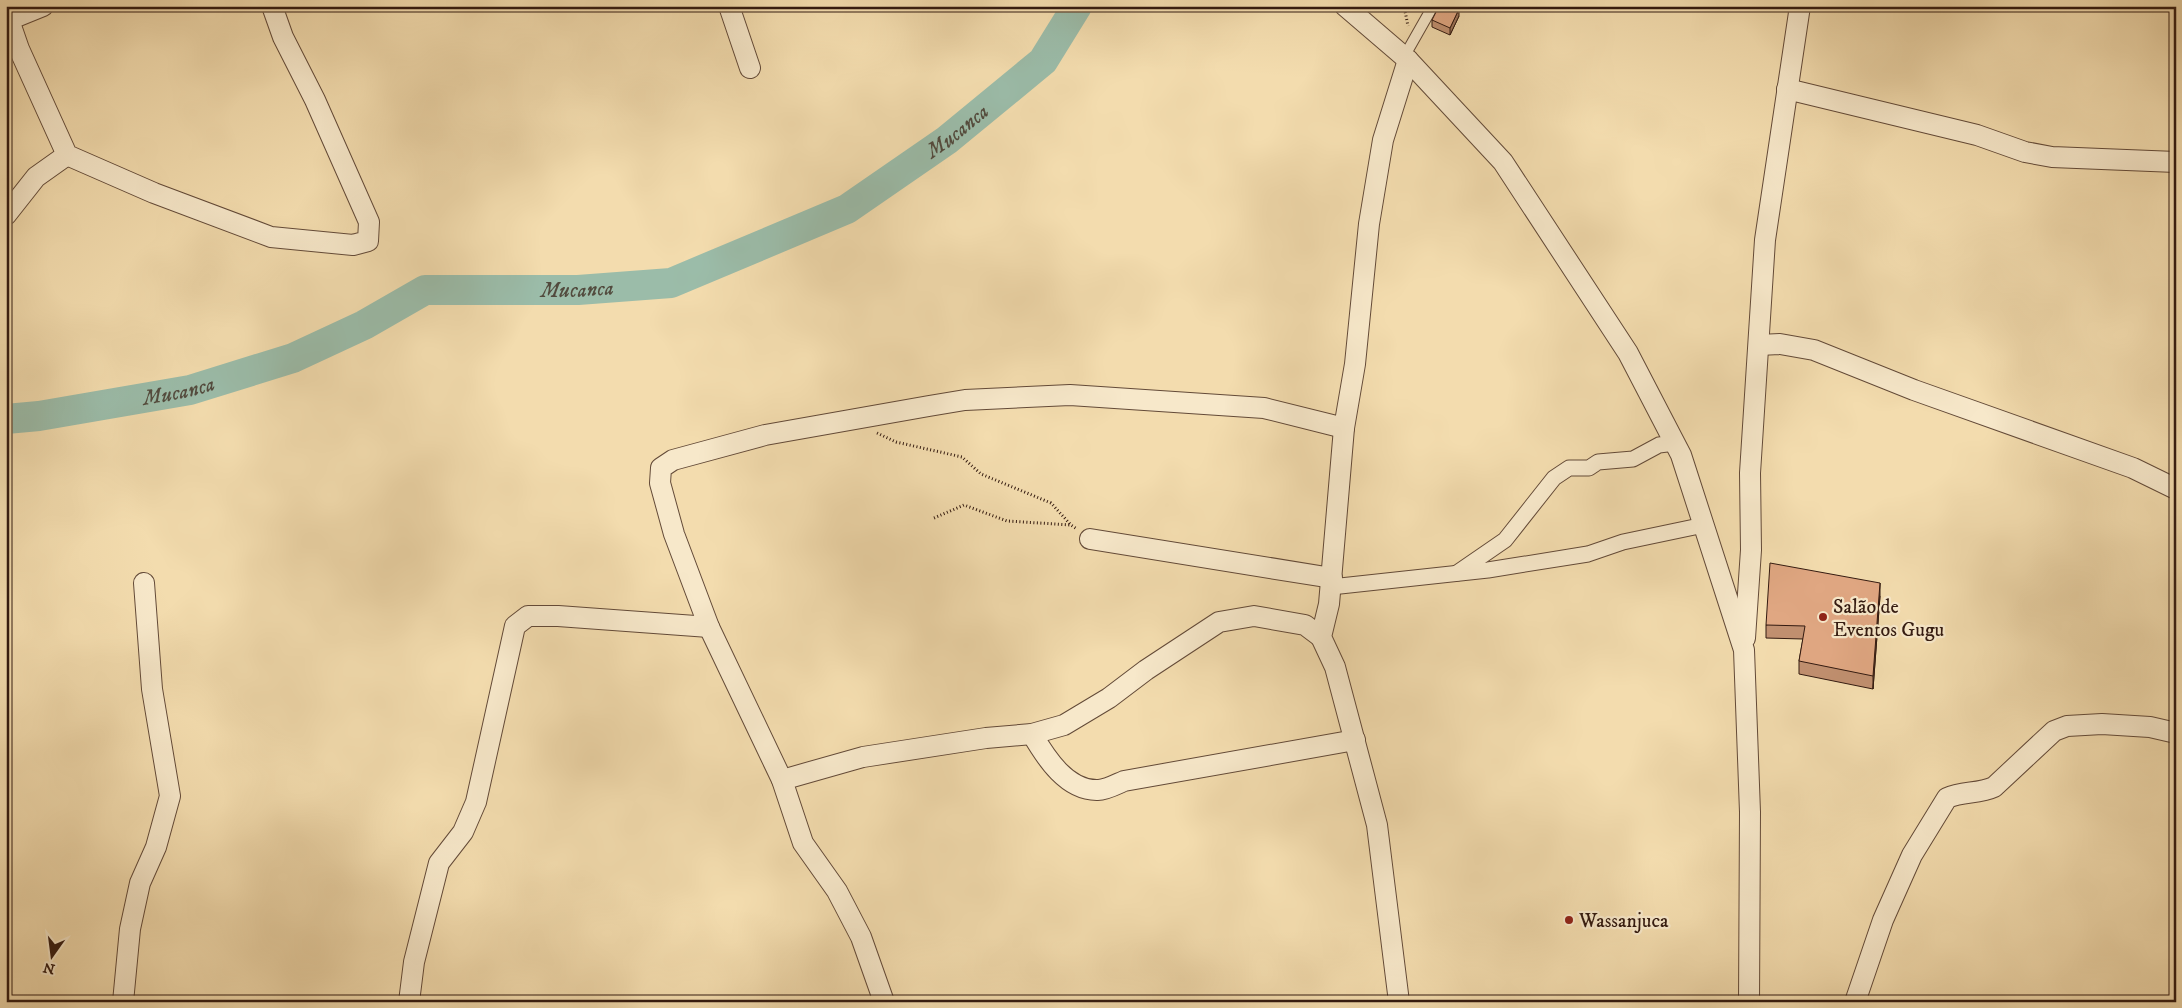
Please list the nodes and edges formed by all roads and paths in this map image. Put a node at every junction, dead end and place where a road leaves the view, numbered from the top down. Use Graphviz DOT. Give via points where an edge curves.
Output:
graph roads {
  1 [pos="43,6"];
  2 [pos="272,6"];
  3 [pos="729,6"];
  4 [pos="1345,6"];
  5 [pos="1433,6"];
  6 [pos="1800,6"];
  7 [pos="7,20"];
  8 [pos="1406,59"];
  9 [pos="750,68"];
  10 [pos="1787,88"];
  11 [pos="67,155"];
  12 [pos="2176,162"];
  13 [pos="6,215"];
  14 [pos="1759,345"];
  15 [pos="852,420"];
  16 [pos="1344,428"];
  17 [pos="1675,443"];
  18 [pos="2176,489"];
  19 [pos="934,518"];
  20 [pos="1071,525"];
  21 [pos="1704,525"];
  22 [pos="1090,538"];
  23 [pos="1456,574"];
  24 [pos="144,583"];
  25 [pos="1332,583"];
  26 [pos="710,627"];
  27 [pos="1321,637"];
  28 [pos="1744,650"];
  29 [pos="2176,733"];
  30 [pos="1032,734"];
  31 [pos="1355,740"];
  32 [pos="782,780"];
  33 [pos="124,1002"];
  34 [pos="409,1002"];
  35 [pos="884,1002"];
  36 [pos="1399,1002"];
  37 [pos="1749,1002"];
  38 [pos="1855,1002"];
  1 -- 7 [label="street"];
  2 -- 11 [label="street" via="283,37 315,100 368,222 368,241 352,245 271,237 154,193"];
  3 -- 9 [label="street"];
  4 -- 8 [label="street"];
  5 -- 8 [label="lane"];
  6 -- 10 [label="street"];
  7 -- 11 [label="street"];
  8 -- 16 [label="street" via="1383,140 1369,224 1355,364"];
  8 -- 17 [label="street" via="1503,162 1628,353"];
  10 -- 12 [label="street" via="1977,136 2024,152 2052,157"];
  10 -- 14 [label="street" via="1765,240"];
  11 -- 13 [label="street" via="36,177"];
  14 -- 18 [label="street" via="1780,344 1814,350 1914,390 2133,468"];
  14 -- 28 [label="street" via="1750,473 1751,550"];
  15 -- 16 [label="street" via="965,400 1070,395 1264,408"];
  15 -- 20 [label="path" via="896,442 962,457 980,474 1051,503"];
  15 -- 26 [label="street" via="765,435 673,460 661,468 660,483 674,534"];
  16 -- 25 [label="street"];
  17 -- 21 [label="street"];
  17 -- 23 [label="street" via="1659,445 1633,459 1598,462 1589,468 1568,468 1554,478 1505,540"];
  19 -- 20 [label="path" via="964,505 1006,521"];
  20 -- 22 [label="path"];
  21 -- 23 [label="street" via="1623,542 1588,554"];
  21 -- 28 [label="street"];
  22 -- 25 [label="street"];
  23 -- 25 [label="street"];
  24 -- 33 [label="street" via="152,689 170,796 156,847 140,883 130,929"];
  25 -- 27 [label="street"];
  26 -- 32 [label="street"];
  26 -- 34 [label="street" via="558,616 528,616 515,626 476,802 462,832 439,863 414,962"];
  27 -- 30 [label="street" via="1305,625 1254,616 1219,622 1064,726"];
  27 -- 31 [label="street" via="1334,667"];
  28 -- 37 [label="street" via="1750,812"];
  29 -- 38 [label="street" via="2150,727 2067,726 2054,731 1994,787 1948,798 1905,872 1883,920"];
  30 -- 31 [label="street" via="1048,760 1073,784 1098,790 1124,781"];
  30 -- 32 [label="street" via="863,757"];
  31 -- 36 [label="street" via="1377,825"];
  32 -- 35 [label="street" via="803,843 837,891 861,937"];
}
